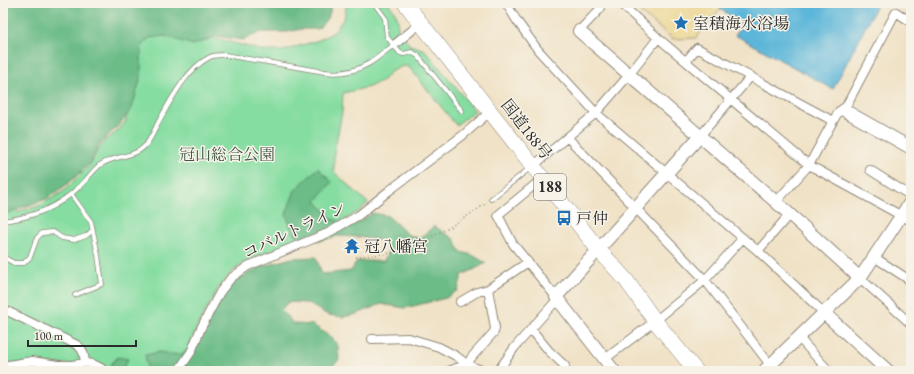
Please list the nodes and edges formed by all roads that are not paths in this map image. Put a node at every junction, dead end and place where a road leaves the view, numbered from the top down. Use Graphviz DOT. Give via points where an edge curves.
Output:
graph roads {
  1 [pos="374,3"];
  2 [pos="405,3"];
  3 [pos="506,3"];
  4 [pos="620,3"];
  5 [pos="600,9"];
  6 [pos="911,22"];
  7 [pos="420,23"];
  8 [pos="579,32"];
  9 [pos="658,38"];
  10 [pos="394,45"];
  11 [pos="686,61"];
  12 [pos="629,75"];
  13 [pos="751,76"];
  14 [pos="732,99"];
  15 [pos="844,110"];
  16 [pos="462,111"];
  17 [pos="490,111"];
  18 [pos="596,113"];
  19 [pos="833,121"];
  20 [pos="700,136"];
  21 [pos="568,138"];
  22 [pos="911,148"];
  23 [pos="809,165"];
  24 [pos="533,166"];
  25 [pos="870,170"];
  26 [pos="667,174"];
  27 [pos="543,178"];
  28 [pos="71,194"];
  29 [pos="911,196"];
  30 [pos="491,199"];
  31 [pos="911,201"];
  32 [pos="776,202"];
  33 [pos="636,208"];
  34 [pos="790,214"];
  35 [pos="906,219"];
  36 [pos="3,221"];
  37 [pos="93,230"];
  38 [pos="743,238"];
  39 [pos="598,249"];
  40 [pos="758,251"];
  41 [pos="3,257"];
  42 [pos="874,257"];
  43 [pos="528,262"];
  44 [pos="860,278"];
  45 [pos="704,280"];
  46 [pos="911,281"];
  47 [pos="488,289"];
  48 [pos="75,295"];
  49 [pos="556,297"];
  50 [pos="460,302"];
  51 [pos="3,308"];
  52 [pos="824,313"];
  53 [pos="655,320"];
  54 [pos="911,324"];
  55 [pos="531,329"];
  56 [pos="799,338"];
  57 [pos="372,339"];
  58 [pos="605,359"];
  59 [pos="85,363"];
  60 [pos="468,365"];
  61 [pos="3,366"];
  62 [pos="566,366"];
  63 [pos="770,369"];
  64 [pos="104,371"];
  65 [pos="178,371"];
  66 [pos="449,371"];
  67 [pos="484,371"];
  68 [pos="498,371"];
  69 [pos="614,371"];
  70 [pos="696,371"];
  71 [pos="829,371"];
  72 [pos="888,371"];
  1 -- 10 [label="lane" via="385,18 387,37"];
  2 -- 7 [label="highway, 国道188号 / 188"];
  3 -- 18 [label="street" via="538,50"];
  4 -- 9 [label="street"];
  5 -- 8 [label="street"];
  6 -- 15 [label="street" via="896,12"];
  7 -- 10 [label="street"];
  7 -- 17 [label="highway, 国道188号 / 188"];
  8 -- 12 [label="street"];
  9 -- 11 [label="street"];
  9 -- 12 [label="street"];
  10 -- 16 [label="lane" via="400,53 412,52 418,56"];
  10 -- 28 [label="lane" via="368,64 348,72 336,73 225,55 212,56 189,74 148,143 132,154 110,160 100,166"];
  11 -- 13 [label="street" via="697,48"];
  11 -- 14 [label="street"];
  12 -- 18 [label="street"];
  12 -- 20 [label="street"];
  13 -- 14 [label="street"];
  13 -- 19 [label="street"];
  14 -- 20 [label="street"];
  14 -- 23 [label="street"];
  15 -- 19 [label="street" via="839,111"];
  15 -- 22 [label="street"];
  17 -- 24 [label="highway, 国道188号 / 188"];
  17 -- 65 [label="street, コバルトライン" via="462,136 359,215 328,233 248,266 231,278 220,292 191,352"];
  18 -- 21 [label="street"];
  18 -- 26 [label="street"];
  19 -- 23 [label="street"];
  20 -- 26 [label="street"];
  20 -- 32 [label="street"];
  21 -- 24 [label="street"];
  21 -- 33 [label="street"];
  23 -- 32 [label="street"];
  23 -- 35 [label="street"];
  24 -- 27 [label="highway, 国道188号 / 188"];
  24 -- 30 [label="lane"];
  25 -- 29 [label="street"];
  26 -- 33 [label="street"];
  26 -- 38 [label="street"];
  27 -- 39 [label="highway, 国道188号 / 188"];
  27 -- 43 [label="street" via="498,215 513,244"];
  28 -- 36 [label="lane" via="33,216"];
  28 -- 37 [label="lane" via="91,222"];
  31 -- 35 [label="street"];
  32 -- 34 [label="street"];
  33 -- 39 [label="street"];
  33 -- 45 [label="street"];
  34 -- 40 [label="street"];
  34 -- 44 [label="street"];
  35 -- 42 [label="street"];
  37 -- 41 [label="lane" via="86,236 74,240 62,238 53,232 42,233 37,238 30,257 24,263 14,263"];
  37 -- 48 [label="lane" via="102,284"];
  38 -- 40 [label="street"];
  38 -- 45 [label="street"];
  39 -- 49 [label="street"];
  39 -- 53 [label="highway, 国道188号 / 188" via="626,280"];
  40 -- 52 [label="street"];
  42 -- 44 [label="street"];
  42 -- 46 [label="street"];
  43 -- 47 [label="street"];
  43 -- 49 [label="street"];
  44 -- 52 [label="street"];
  44 -- 54 [label="street"];
  45 -- 53 [label="street"];
  45 -- 63 [label="street" via="765,358"];
  47 -- 50 [label="street"];
  47 -- 60 [label="street" via="494,332"];
  49 -- 55 [label="street" via="555,302"];
  49 -- 58 [label="street"];
  51 -- 59 [label="street" via="81,348"];
  52 -- 56 [label="street"];
  52 -- 72 [label="street"];
  53 -- 58 [label="street"];
  53 -- 70 [label="highway, 国道188号 / 188"];
  55 -- 62 [label="street" via="549,351"];
  55 -- 68 [label="street"];
  56 -- 63 [label="street"];
  56 -- 71 [label="street"];
  57 -- 60 [label="street" via="409,338 439,347"];
  58 -- 69 [label="street"];
  59 -- 61 [label="street" via="58,365 32,361"];
  59 -- 64 [label="street" via="93,364"];
  60 -- 66 [label="street"];
  60 -- 67 [label="street"];
}
